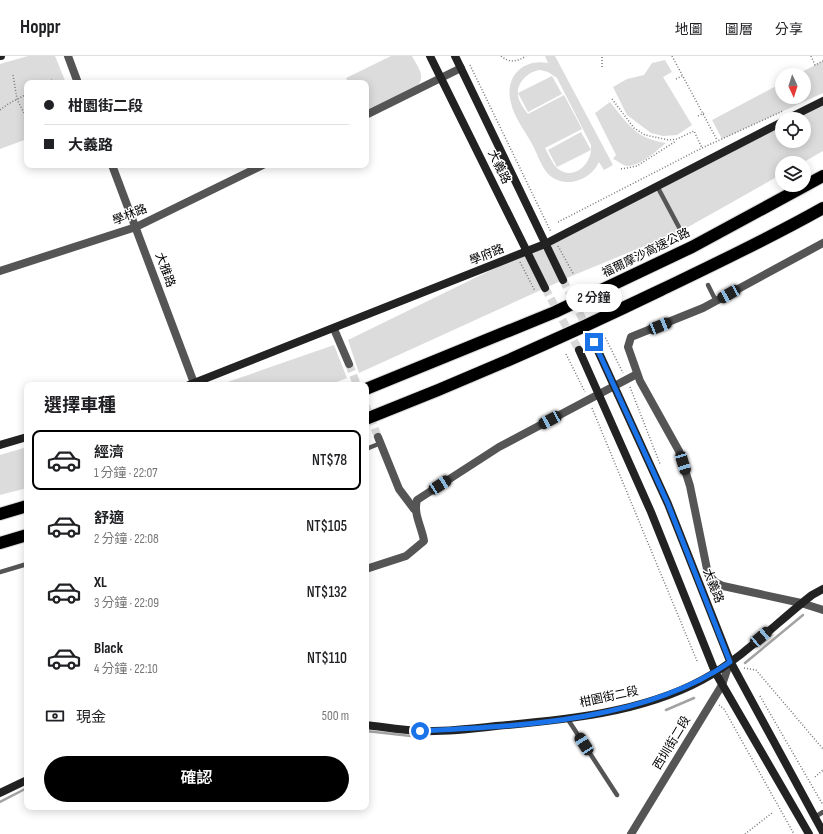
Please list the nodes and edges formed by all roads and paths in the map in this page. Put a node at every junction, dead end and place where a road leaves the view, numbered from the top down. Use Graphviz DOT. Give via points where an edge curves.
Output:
graph roads {
  1 [pos="68,56"];
  2 [pos="430,56"];
  3 [pos="455,56"];
  4 [pos="501,56"];
  5 [pos="526,56"];
  6 [pos="602,56"];
  7 [pos="672,56"];
  8 [pos="811,56"];
  9 [pos="823,61"];
  10 [pos="468,63"];
  11 [pos="602,67"];
  12 [pos="461,68"];
  13 [pos="13,75"];
  14 [pos="682,76"];
  15 [pos="441,78"];
  16 [pos="676,79"];
  17 [pos="77,80"];
  18 [pos="24,96"];
  19 [pos="17,99"];
  20 [pos="612,99"];
  21 [pos="823,100"];
  22 [pos="787,109"];
  23 [pos="0,110"];
  24 [pos="800,112"];
  25 [pos="24,113"];
  26 [pos="704,113"];
  27 [pos="369,114"];
  28 [pos="698,116"];
  29 [pos="775,126"];
  30 [pos="677,139"];
  31 [pos="718,141"];
  32 [pos="702,148"];
  33 [pos="113,168"];
  34 [pos="257,168"];
  35 [pos="621,169"];
  36 [pos="823,176"];
  37 [pos="657,186"];
  38 [pos="823,208"];
  39 [pos="558,222"];
  40 [pos="136,227"];
  41 [pos="680,231"];
  42 [pos="555,239"];
  43 [pos="823,243"];
  44 [pos="545,244"];
  45 [pos="527,252"];
  46 [pos="517,256"];
  47 [pos="0,271"];
  48 [pos="574,275"];
  49 [pos="564,280"];
  50 [pos="708,285"];
  51 [pos="545,288"];
  52 [pos="535,290"];
  53 [pos="716,301"];
  54 [pos="334,329"];
  55 [pos="594,342"];
  56 [pos="579,350"];
  57 [pos="566,354"];
  58 [pos="349,364"];
  59 [pos="637,374"];
  60 [pos="191,382"];
  61 [pos="197,382"];
  62 [pos="614,386"];
  63 [pos="369,389"];
  64 [pos="599,395"];
  65 [pos="589,400"];
  66 [pos="369,418"];
  67 [pos="24,438"];
  68 [pos="380,440"];
  69 [pos="0,445"];
  70 [pos="369,447"];
  71 [pos="24,507"];
  72 [pos="414,509"];
  73 [pos="0,514"];
  74 [pos="24,536"];
  75 [pos="0,543"];
  76 [pos="24,565"];
  77 [pos="369,568"];
  78 [pos="0,572"];
  79 [pos="823,589"];
  80 [pos="801,603"];
  81 [pos="823,610"];
  82 [pos="698,661"];
  83 [pos="730,662"];
  84 [pos="744,668"];
  85 [pos="716,672"];
  86 [pos="722,685"];
  87 [pos="757,692"];
  88 [pos="724,709"];
  89 [pos="567,718"];
  90 [pos="369,725"];
  91 [pos="823,748"];
  92 [pos="823,770"];
  93 [pos="815,777"];
  94 [pos="24,781"];
  95 [pos="0,793"];
  96 [pos="617,795"];
  97 [pos="823,805"];
  98 [pos="823,812"];
  99 [pos="772,813"];
  100 [pos="815,817"];
  101 [pos="823,832"];
  102 [pos="631,834"];
  103 [pos="745,834"];
  104 [pos="794,834"];
  105 [pos="809,834"];
  1 -- 17 [label="street"];
  2 -- 15 [label="street, 大義路"];
  3 -- 12 [label="street, 大義路"];
  4 -- 5 [label="path" via="514,62"];
  6 -- 11 [label="path"];
  7 -- 14 [label="path"];
  8 -- 9 [label="path" via="816,65"];
  10 -- 42 [label="path"];
  12 -- 15 [label="street"];
  12 -- 44 [label="street, 大義路"];
  13 -- 19 [label="path"];
  14 -- 16 [label="path"];
  14 -- 26 [label="path"];
  15 -- 27 [label="street"];
  15 -- 45 [label="street, 大義路"];
  18 -- 19 [label="path"];
  19 -- 23 [label="path"];
  19 -- 25 [label="path"];
  20 -- 30 [label="path" via="624,118 639,132 656,138"];
  21 -- 24 [label="street"];
  22 -- 31 [label="path"];
  26 -- 28 [label="path"];
  26 -- 31 [label="path"];
  29 -- 37 [label="street, 學府路"];
  30 -- 32 [label="path" via="694,131"];
  30 -- 35 [label="path" via="637,166"];
  31 -- 32 [label="path"];
  32 -- 39 [label="path"];
  33 -- 40 [label="street, 大雅路"];
  34 -- 40 [label="street, 學林路"];
  36 -- 63 [label="highway, 福爾摩沙高速公路" via="692,246 555,312"];
  37 -- 41 [label="lane"];
  37 -- 42 [label="street, 學府路"];
  38 -- 66 [label="highway" via="562,337"];
  40 -- 47 [label="street, 學林路"];
  40 -- 60 [label="street, 大雅路"];
  42 -- 44 [label="street, 學府路"];
  42 -- 48 [label="path"];
  43 -- 53 [label="street"];
  44 -- 45 [label="street, 學府路"];
  44 -- 49 [label="street, 大義路"];
  45 -- 46 [label="street, 學府路"];
  45 -- 51 [label="street, 大義路"];
  46 -- 52 [label="path"];
  46 -- 54 [label="street, 學府路"];
  50 -- 53 [label="lane"];
  53 -- 59 [label="street" via="631,337 628,347"];
  54 -- 58 [label="street"];
  54 -- 61 [label="street, 學府路"];
  55 -- 62 [label="street, 大義路"];
  56 -- 64 [label="street"];
  57 -- 65 [label="path"];
  59 -- 62 [label="street"];
  59 -- 80 [label="street" via="679,451 690,486 708,574 723,586"];
  62 -- 64 [label="street"];
  62 -- 83 [label="street, 大義路" via="668,504"];
  64 -- 65 [label="street"];
  64 -- 85 [label="street" via="651,512"];
  65 -- 72 [label="street" via="493,452 417,500"];
  65 -- 82 [label="path"];
  67 -- 69 [label="street"];
  68 -- 70 [label="lane"];
  68 -- 72 [label="street" via="399,489"];
  71 -- 73 [label="highway"];
  72 -- 77 [label="street" via="424,541 406,556"];
  74 -- 75 [label="highway"];
  76 -- 78 [label="lane"];
  79 -- 80 [label="street, 柑園街二段"];
  80 -- 81 [label="street"];
  80 -- 83 [label="street, 柑園街二段"];
  83 -- 85 [label="street, 柑園街二段"];
  83 -- 86 [label="street, 西圳街二段"];
  83 -- 100 [label="street, 大義路"];
  84 -- 91 [label="path" via="756,670"];
  85 -- 86 [label="street"];
  85 -- 89 [label="street, 柑園街二段" via="678,691 645,702"];
  86 -- 102 [label="street, 西圳街二段"];
  86 -- 105 [label="street"];
  87 -- 97 [label="path"];
  88 -- 104 [label="path"];
  89 -- 90 [label="street, 柑園街二段" via="500,726 420,731"];
  89 -- 96 [label="lane"];
  92 -- 93 [label="path"];
  94 -- 95 [label="street"];
  98 -- 100 [label="lane"];
  99 -- 103 [label="path"];
  100 -- 101 [label="street, 大義路"];
}
